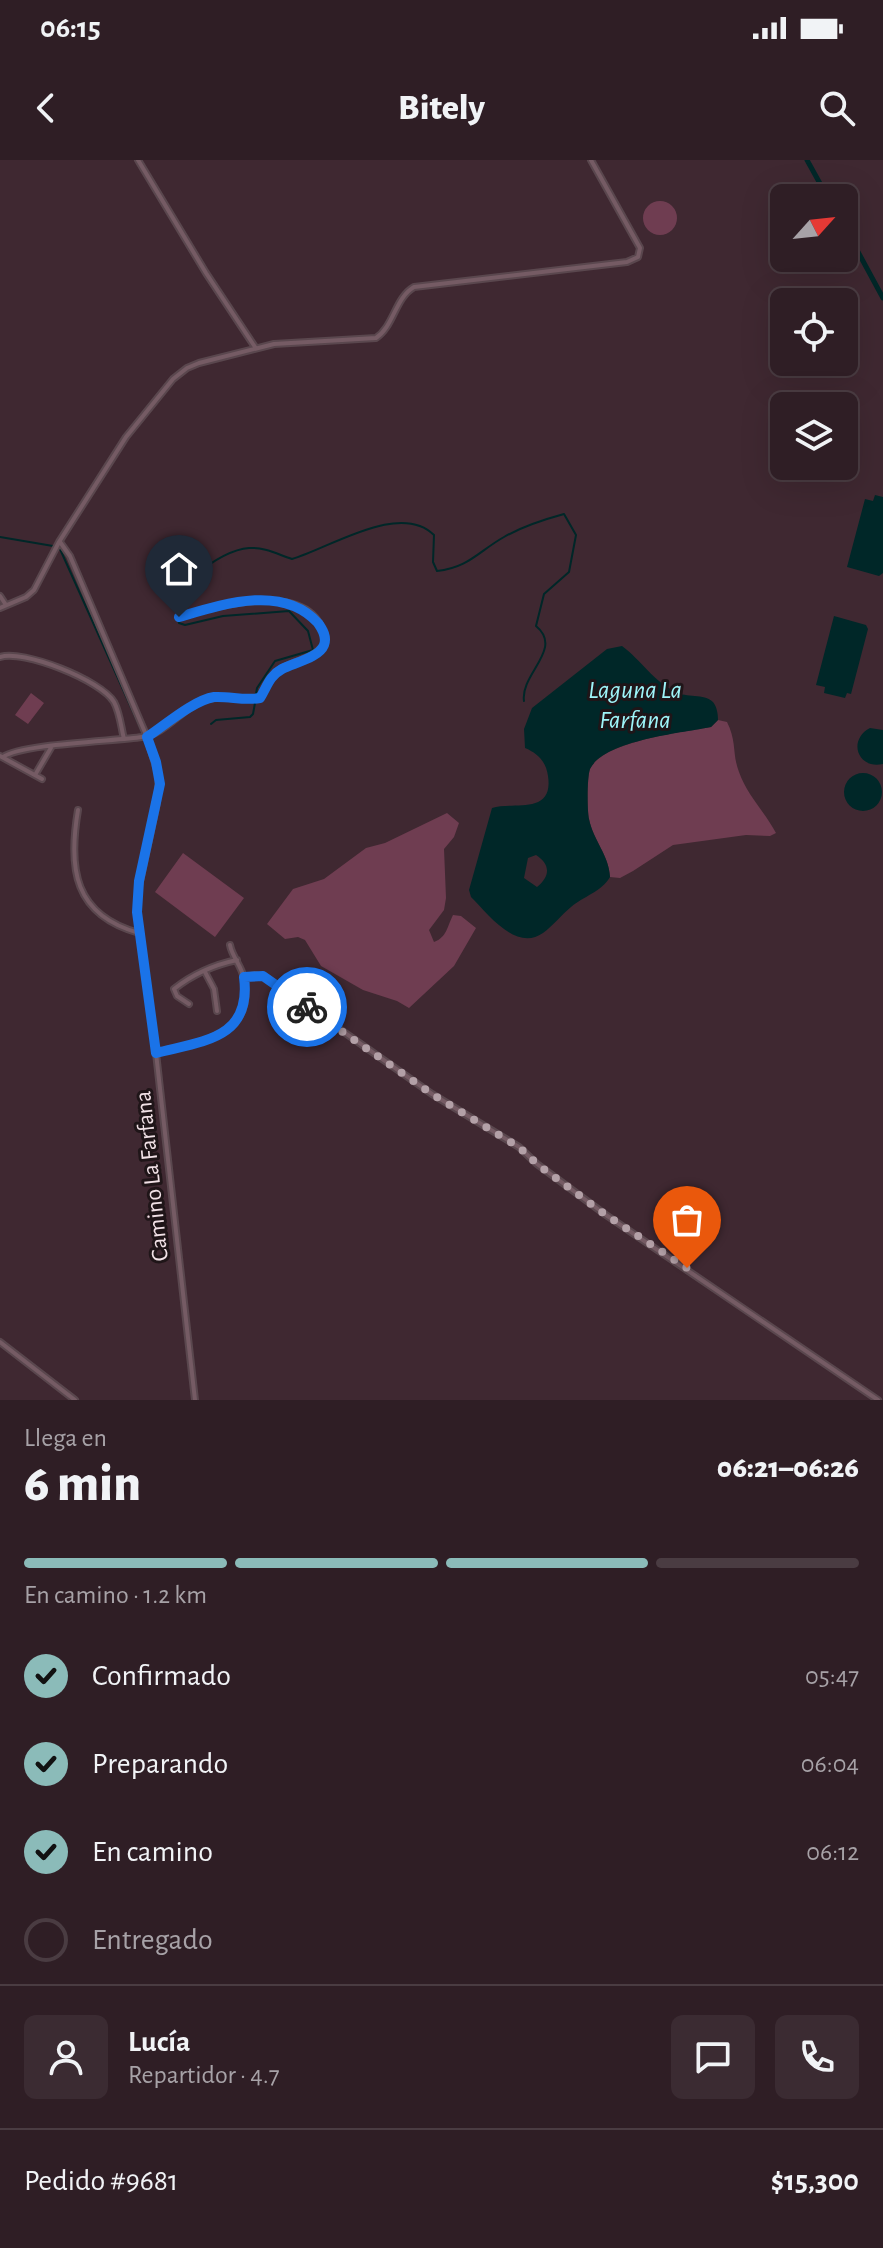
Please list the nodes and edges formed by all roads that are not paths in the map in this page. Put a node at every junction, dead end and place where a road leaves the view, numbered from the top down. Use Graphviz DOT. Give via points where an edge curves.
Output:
graph roads {
  1 [pos="138,160"];
  2 [pos="591,160"];
  3 [pos="255,347"];
  4 [pos="59,542"];
  5 [pos="0,596"];
  6 [pos="6,605"];
  7 [pos="0,608"];
  8 [pos="179,617"];
  9 [pos="0,657"];
  10 [pos="147,737"];
  11 [pos="124,739"];
  12 [pos="52,746"];
  13 [pos="1,756"];
  14 [pos="35,775"];
  15 [pos="42,779"];
  16 [pos="78,810"];
  17 [pos="139,933"];
  18 [pos="230,945"];
  19 [pos="237,960"];
  20 [pos="205,971"];
  21 [pos="244,977"];
  22 [pos="189,1004"];
  23 [pos="217,1011"];
  24 [pos="156,1053"];
  25 [pos="0,1342"];
  26 [pos="75,1400"];
  27 [pos="195,1400"];
  28 [pos="878,1400"];
  1 -- 3 [label="street"];
  2 -- 3 [label="street" via="640,248 636,259 414,287 376,338"];
  3 -- 4 [label="street" via="199,363 173,379 126,437"];
  4 -- 6 [label="street" via="31,593"];
  4 -- 10 [label="street, Camino La Farfana" via="70,556"];
  5 -- 6 [label="street"];
  6 -- 7 [label="street"];
  8 -- 10 [label="street" via="219,605 281,600 310,614 324,631 325,643 320,652 278,671 260,698 202,701"];
  9 -- 11 [label="street" via="12,654 74,673 103,689 113,701"];
  10 -- 11 [label="street"];
  10 -- 17 [label="street, Camino La Farfana" via="160,784 138,891"];
  11 -- 12 [label="street"];
  12 -- 13 [label="street"];
  12 -- 14 [label="street"];
  13 -- 14 [label="street"];
  14 -- 15 [label="street"];
  16 -- 17 [label="street" via="73,855 85,900 119,927"];
  17 -- 24 [label="street, Camino La Farfana"];
  18 -- 19 [label="street"];
  19 -- 20 [label="street"];
  19 -- 21 [label="street"];
  20 -- 22 [label="street" via="174,989"];
  20 -- 23 [label="street"];
  21 -- 24 [label="street" via="244,998 234,1026"];
  21 -- 28 [label="street" via="267,978 432,1094 519,1147 606,1215"];
  24 -- 27 [label="street, Camino La Farfana"];
  25 -- 26 [label="street"];
}
